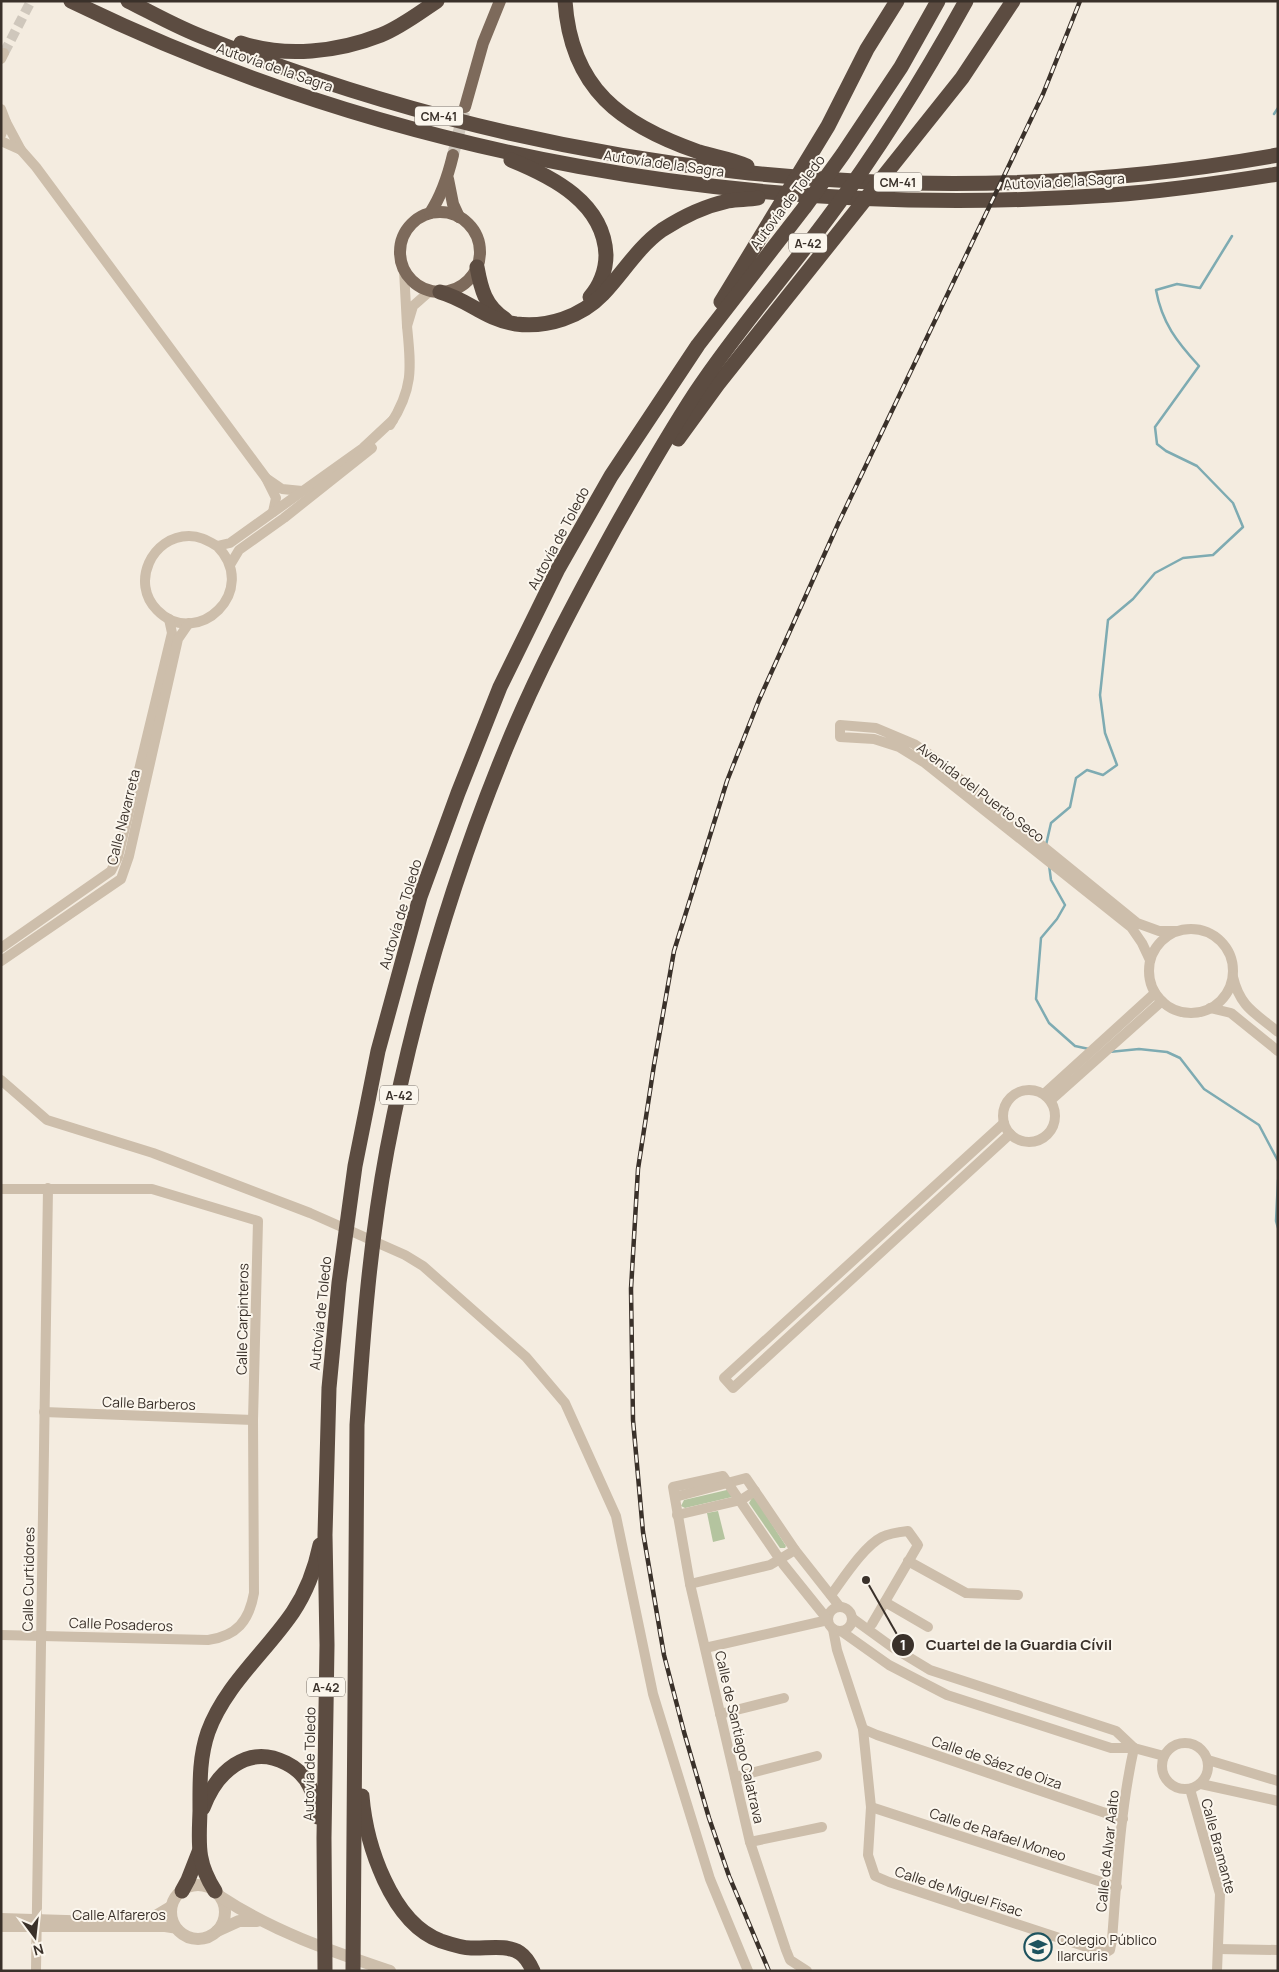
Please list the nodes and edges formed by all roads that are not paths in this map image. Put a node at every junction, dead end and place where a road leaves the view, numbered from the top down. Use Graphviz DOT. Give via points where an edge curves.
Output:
graph roads {
  1 [pos="71,1"];
  2 [pos="437,1"];
  3 [pos="500,1"];
  4 [pos="565,1"];
  5 [pos="888,1"];
  6 [pos="897,1"];
  7 [pos="938,1"];
  8 [pos="966,1"];
  9 [pos="1003,1"];
  10 [pos="1013,1"];
  11 [pos="130,2"];
  12 [pos="867,49"];
  13 [pos="939,106"];
  14 [pos="465,108"];
  15 [pos="1,109"];
  16 [pos="6,122"];
  17 [pos="1,135"];
  18 [pos="1,142"];
  19 [pos="490,148"];
  20 [pos="22,150"];
  21 [pos="453,155"];
  22 [pos="1278,155"];
  23 [pos="762,174"];
  24 [pos="1278,174"];
  25 [pos="448,176"];
  26 [pos="753,195"];
  27 [pos="430,213"];
  28 [pos="459,217"];
  29 [pos="477,266"];
  30 [pos="404,270"];
  31 [pos="435,291"];
  32 [pos="576,314"];
  33 [pos="511,323"];
  34 [pos="407,326"];
  35 [pos="698,345"];
  36 [pos="393,420"];
  37 [pos="266,478"];
  38 [pos="642,480"];
  39 [pos="302,491"];
  40 [pos="273,512"];
  41 [pos="217,546"];
  42 [pos="230,564"];
  43 [pos="169,619"];
  44 [pos="189,623"];
  45 [pos="1177,931"];
  46 [pos="1,948"];
  47 [pos="1150,960"];
  48 [pos="1,961"];
  49 [pos="1233,977"];
  50 [pos="1159,997"];
  51 [pos="1210,1008"];
  52 [pos="1278,1032"];
  53 [pos="1278,1050"];
  54 [pos="1,1080"];
  55 [pos="1048,1097"];
  56 [pos="1004,1123"];
  57 [pos="1010,1134"];
  58 [pos="48,1188"];
  59 [pos="1,1189"];
  60 [pos="44,1412"];
  61 [pos="253,1420"];
  62 [pos="727,1480"];
  63 [pos="755,1491"];
  64 [pos="741,1500"];
  65 [pos="677,1515"];
  66 [pos="325,1535"];
  67 [pos="795,1550"];
  68 [pos="781,1560"];
  69 [pos="908,1561"];
  70 [pos="690,1584"];
  71 [pos="831,1595"];
  72 [pos="1018,1595"];
  73 [pos="885,1602"];
  74 [pos="840,1607"];
  75 [pos="852,1618"];
  76 [pos="872,1624"];
  77 [pos="834,1626"];
  78 [pos="928,1627"];
  79 [pos="238,1629"];
  80 [pos="1,1635"];
  81 [pos="41,1635"];
  82 [pos="705,1648"];
  83 [pos="784,1698"];
  84 [pos="720,1714"];
  85 [pos="863,1729"];
  86 [pos="1134,1748"];
  87 [pos="353,1756"];
  88 [pos="817,1756"];
  89 [pos="1164,1756"];
  90 [pos="1208,1760"];
  91 [pos="735,1777"];
  92 [pos="1278,1781"];
  93 [pos="1201,1784"];
  94 [pos="1190,1789"];
  95 [pos="1278,1801"];
  96 [pos="871,1807"];
  97 [pos="200,1816"];
  98 [pos="1123,1819"];
  99 [pos="822,1827"];
  100 [pos="324,1838"];
  101 [pos="750,1842"];
  102 [pos="199,1852"];
  103 [pos="1117,1887"];
  104 [pos="182,1891"];
  105 [pos="218,1894"];
  106 [pos="172,1905"];
  107 [pos="1,1918"];
  108 [pos="260,1921"];
  109 [pos="36,1923"];
  110 [pos="1,1927"];
  111 [pos="178,1929"];
  112 [pos="217,1931"];
  113 [pos="1218,1949"];
  114 [pos="1278,1950"];
  115 [pos="1105,1953"];
  116 [pos="389,1970"];
  117 [pos="36,1971"];
  118 [pos="325,1971"];
  119 [pos="353,1971"];
  120 [pos="533,1971"];
  121 [pos="748,1971"];
  122 [pos="807,1971"];
  123 [pos="1217,1971"];
  1 -- 19 [label="highway, Autovía de la Sagra / CM-41" via="258,80 406,127"];
  2 -- 11 [label="highway" via="382,35 332,49 300,51 247,45 146,4"];
  3 -- 14 [label="main road" via="483,43"];
  4 -- 23 [label="highway" via="567,25 581,69 613,108 636,125 667,140 736,161"];
  5 -- 12 [label="highway"];
  6 -- 12 [label="highway"];
  7 -- 35 [label="highway, Autovía de Toledo / A-42" via="901,67 843,154"];
  8 -- 38 [label="highway, A-42" via="926,73 870,159 697,390"];
  9 -- 13 [label="highway"];
  10 -- 13 [label="highway" via="962,78"];
  11 -- 23 [label="highway, Autovía de la Sagra / CM-41" via="205,38 373,98 561,145 629,158"];
  12 -- 35 [label="highway" via="828,126 703,331"];
  13 -- 38 [label="highway" via="718,384 659,464"];
  15 -- 16 [label="street"];
  16 -- 17 [label="street"];
  16 -- 20 [label="street"];
  18 -- 20 [label="street"];
  19 -- 26 [label="highway, Autovía de la Sagra / CM-41" via="586,168"];
  19 -- 32 [label="highway" via="555,182 581,200 601,227 606,259 603,276 596,291"];
  20 -- 37 [label="street"];
  21 -- 25 [label="main road"];
  22 -- 23 [label="highway, Autovía de la Sagra / CM-41" via="1168,171 1034,181 898,182"];
  24 -- 26 [label="highway, Autovía de la Sagra / CM-41" via="1172,189 1025,200 924,201"];
  25 -- 27 [label="main road"];
  25 -- 28 [label="main road"];
  26 -- 32 [label="highway" via="704,209 667,227 646,243 604,294"];
  27 -- 28 [label="main road" via="450,213"];
  27 -- 30 [label="main road" via="410,225 404,235 400,246"];
  28 -- 29 [label="main road" via="476,233 480,249"];
  29 -- 31 [label="main road" via="462,285"];
  29 -- 33 [label="highway" via="484,298"];
  30 -- 31 [label="main road" via="415,283"];
  30 -- 34 [label="street"];
  31 -- 33 [label="highway" via="466,302 485,315"];
  31 -- 34 [label="street" via="413,306"];
  32 -- 33 [label="highway" via="550,323"];
  34 -- 36 [label="street" via="411,375 402,405"];
  35 -- 66 [label="highway, Autovía de Toledo / A-42" via="611,476 558,569 500,687 420,898 378,1051 355,1166 329,1388"];
  36 -- 39 [label="street" via="364,448"];
  36 -- 42 [label="street" via="363,457 239,550"];
  37 -- 39 [label="street" via="282,489"];
  37 -- 40 [label="street" via="276,498"];
  38 -- 87 [label="highway, A-42" via="574,602 506,747 448,908 409,1047 387,1152 370,1257 362,1337 356,1425"];
  39 -- 40 [label="street"];
  40 -- 41 [label="street" via="238,538"];
  41 -- 42 [label="street"];
  41 -- 43 [label="street" via="190,536 175,538 152,556 146,569 145,584 157,610"];
  42 -- 44 [label="street" via="233,579 223,607 212,617"];
  43 -- 44 [label="street"];
  43 -- 46 [label="street, Calle Navarreta" via="172,633 112,871"];
  44 -- 48 [label="street, Calle Navarreta" via="178,640 121,879"];
  45 -- 47 [label="street" via="1155,947"];
  45 -- 47 [label="street, Avenida del Puerto Seco" via="1159,931 1137,923 914,744 876,728 840,725 840,737 874,739 898,747 925,763 1131,927"];
  45 -- 49 [label="street, Avenida del Puerto Seco" via="1191,928 1218,938 1227,949"];
  47 -- 50 [label="street, Avenida del Puerto Seco" via="1151,986"];
  49 -- 51 [label="street" via="1228,991"];
  49 -- 52 [label="street, Avenida del Puerto Seco" via="1242,1003"];
  50 -- 51 [label="street" via="1181,1012 1194,1013"];
  50 -- 55 [label="street" via="1110,1047"];
  50 -- 55 [label="street" via="1088,1054"];
  51 -- 53 [label="street" via="1231,1013"];
  54 -- 121 [label="street" via="47,1120 153,1153 320,1217 405,1255 423,1266 526,1357 565,1403 616,1516 653,1694 710,1879"];
  55 -- 56 [label="street" via="1028,1089 1012,1096 1003,1110"];
  55 -- 57 [label="street" via="1056,1117 1049,1133 1034,1142 1025,1142"];
  56 -- 57 [label="street"];
  56 -- 57 [label="street" via="724,1378 733,1388"];
  58 -- 59 [label="street"];
  58 -- 60 [label="street, Calle Curtidores"];
  58 -- 61 [label="street, Calle Carpinteros" via="152,1189 258,1221"];
  60 -- 61 [label="street, Calle Barberos"];
  60 -- 81 [label="street, Calle Curtidores"];
  61 -- 79 [label="street, Calle Carpinteros" via="254,1593 251,1612"];
  62 -- 63 [label="street" via="746,1478"];
  62 -- 64 [label="street"];
  62 -- 65 [label="street, Calle de Santiago Calatrava" via="675,1497"];
  63 -- 64 [label="street"];
  63 -- 67 [label="street"];
  64 -- 65 [label="street"];
  64 -- 68 [label="street"];
  65 -- 70 [label="street, Calle de Santiago Calatrava"];
  66 -- 97 [label="highway" via="308,1587 293,1612 227,1696 209,1730 200,1768"];
  66 -- 100 [label="highway, Autovía de Toledo / A-42"];
  67 -- 68 [label="street"];
  67 -- 71 [label="street"];
  68 -- 70 [label="street"];
  68 -- 77 [label="street"];
  69 -- 71 [label="street" via="918,1545 908,1531 880,1538 857,1559"];
  69 -- 72 [label="street" via="966,1593"];
  69 -- 73 [label="street"];
  70 -- 82 [label="street, Calle de Santiago Calatrava"];
  71 -- 74 [label="street"];
  73 -- 76 [label="street"];
  73 -- 78 [label="street"];
  74 -- 75 [label="street"];
  74 -- 77 [label="street" via="831,1612"];
  75 -- 77 [label="street" via="850,1626"];
  75 -- 86 [label="street" via="930,1670 1116,1731"];
  77 -- 82 [label="street"];
  77 -- 85 [label="street, Calle de Miguel Fisac" via="837,1650"];
  77 -- 86 [label="street" via="889,1665 947,1695 1111,1748"];
  79 -- 81 [label="street, Calle Posaderos" via="222,1638 208,1640"];
  80 -- 81 [label="street, Calle Posaderos"];
  81 -- 109 [label="street, Calle Curtidores"];
  82 -- 84 [label="street, Calle de Santiago Calatrava"];
  83 -- 84 [label="street"];
  84 -- 91 [label="street, Calle de Santiago Calatrava"];
  85 -- 96 [label="street, Calle de Miguel Fisac"];
  85 -- 98 [label="street, Calle de Sáez de Oiza"];
  86 -- 89 [label="street"];
  86 -- 98 [label="street, Calle de Alvar Aalto"];
  87 -- 119 [label="highway, A-42"];
  87 -- 120 [label="highway" via="359,1766 364,1818 372,1846 390,1891 405,1913 421,1930 440,1941 469,1948 510,1948 524,1956"];
  88 -- 91 [label="street"];
  89 -- 90 [label="street" via="1172,1746 1182,1742 1199,1746"];
  89 -- 94 [label="street" via="1162,1768 1168,1782 1175,1787"];
  90 -- 92 [label="street"];
  90 -- 93 [label="street" via="1209,1770"];
  91 -- 101 [label="street, Calle de Santiago Calatrava"];
  93 -- 94 [label="street"];
  93 -- 95 [label="street"];
  94 -- 113 [label="street, Calle Bramante" via="1220,1894"];
  96 -- 103 [label="street, Calle de Rafael Moneo"];
  96 -- 115 [label="street, Calle de Miguel Fisac" via="868,1854 875,1876"];
  97 -- 100 [label="highway" via="220,1775 244,1760 270,1757 302,1774 310,1786"];
  97 -- 102 [label="highway"];
  98 -- 103 [label="street, Calle de Alvar Aalto"];
  99 -- 101 [label="street"];
  100 -- 118 [label="highway, Autovía de Toledo / A-42"];
  101 -- 122 [label="street, Calle de Santiago Calatrava" via="790,1960"];
  102 -- 104 [label="highway"];
  102 -- 105 [label="highway" via="203,1869"];
  103 -- 115 [label="street, Calle de Alvar Aalto" via="1112,1940 1110,1950"];
  104 -- 105 [label="street" via="198,1885 207,1886"];
  104 -- 106 [label="street"];
  105 -- 108 [label="street"];
  105 -- 112 [label="street" via="225,1906 225,1915"];
  106 -- 109 [label="street, Calle Alfareros" via="147,1920"];
  106 -- 111 [label="street" via="171,1914"];
  107 -- 109 [label="street, Calle Alfareros"];
  108 -- 112 [label="street" via="239,1921"];
  108 -- 116 [label="street" via="331,1952"];
  109 -- 110 [label="street, Calle Alfareros"];
  109 -- 111 [label="street, Calle Alfareros"];
  109 -- 117 [label="street, Calle Curtidores"];
  111 -- 112 [label="street" via="184,1935 201,1939"];
  113 -- 114 [label="street"];
  113 -- 123 [label="street, Calle Bramante"];
}
